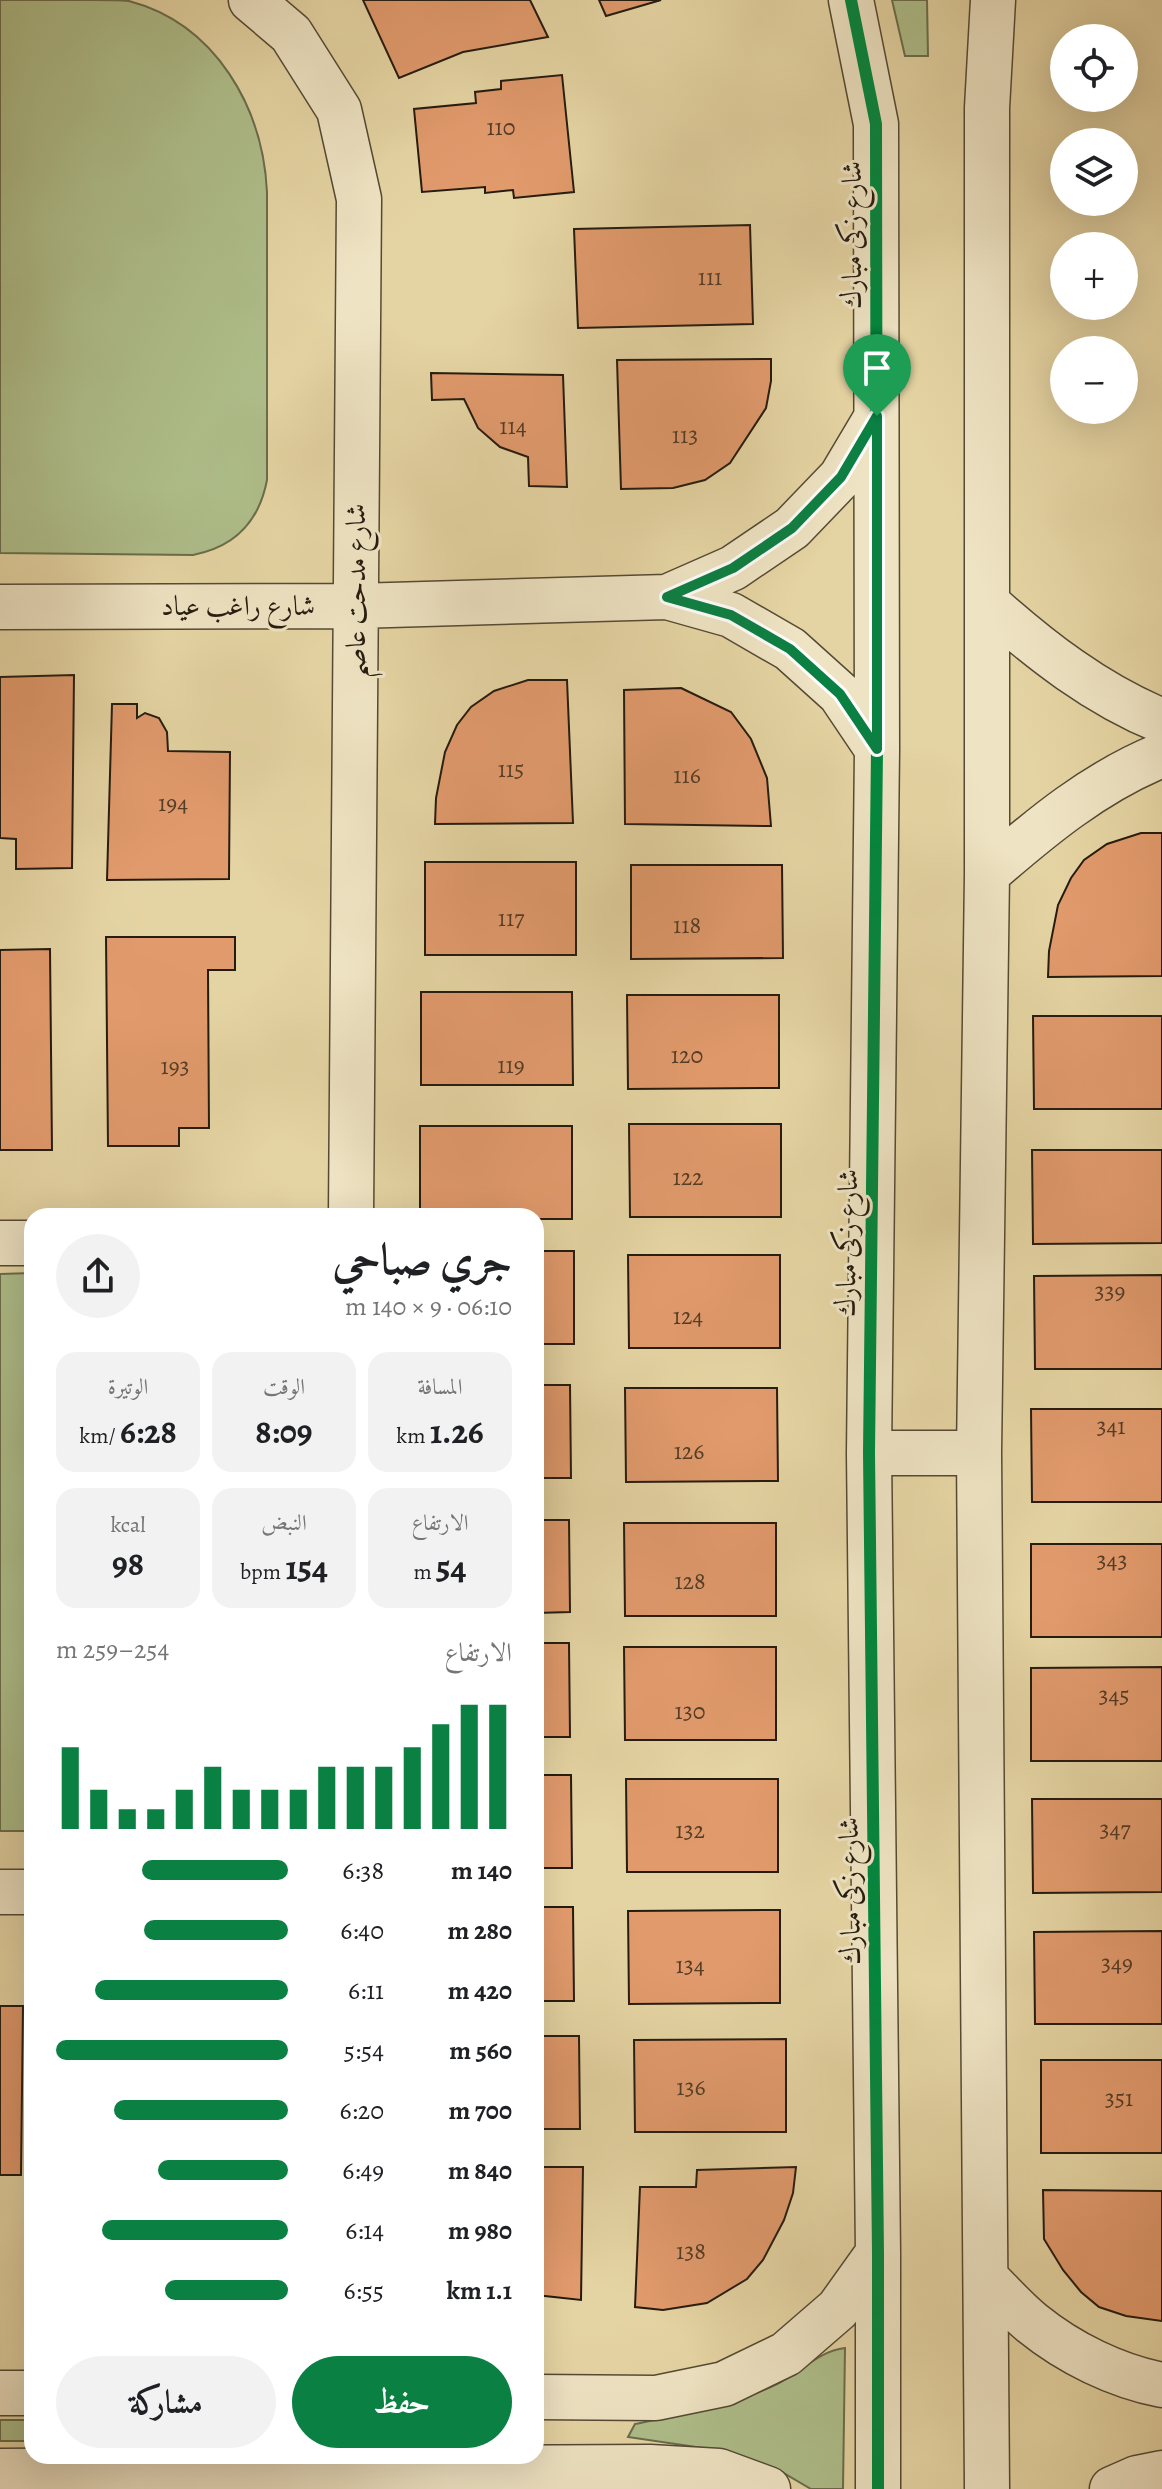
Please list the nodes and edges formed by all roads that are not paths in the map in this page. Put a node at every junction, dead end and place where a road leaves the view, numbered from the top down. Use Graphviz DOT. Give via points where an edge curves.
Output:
graph roads {
  1 [pos="251,0"];
  2 [pos="851,0"];
  3 [pos="993,0"];
  4 [pos="877,416"];
  5 [pos="667,597"];
  6 [pos="987,603"];
  7 [pos="356,606"];
  8 [pos="0,607"];
  9 [pos="1162,721"];
  10 [pos="877,749"];
  11 [pos="1162,755"];
  12 [pos="987,874"];
  13 [pos="351,1208"];
  14 [pos="0,1243"];
  15 [pos="24,1243"];
  16 [pos="869,1453"];
  17 [pos="979,1453"];
  18 [pos="0,1892"];
  19 [pos="24,1892"];
  20 [pos="878,2253"];
  21 [pos="987,2279"];
  22 [pos="1162,2385"];
  23 [pos="0,2393"];
  24 [pos="24,2393"];
  25 [pos="544,2397"];
  26 [pos="0,2471"];
  27 [pos="342,2471"];
  28 [pos="1162,2473"];
  29 [pos="768,2489"];
  30 [pos="878,2489"];
  31 [pos="987,2489"];
  32 [pos="1112,2489"];
  1 -- 7 [label="street, شارع مدحت عاصم" via="291,34 339,110 359,199"];
  2 -- 4 [label="street, شارع زكى مبارك" via="876,124"];
  3 -- 6 [label="street" via="987,108"];
  4 -- 5 [label="street, شارع راغب عياد" via="841,477 792,528 733,568"];
  4 -- 10 [label="street, شارع زكى مبارك"];
  5 -- 7 [label="street, شارع راغب عياد"];
  5 -- 10 [label="street, شارع راغب عياد" via="731,615 790,649 840,694"];
  6 -- 9 [label="street" via="1087,683"];
  6 -- 12 [label="street"];
  7 -- 8 [label="street, شارع راغب عياد"];
  7 -- 13 [label="street, شارع مدحت عاصم"];
  10 -- 16 [label="street, شارع زكى مبارك"];
  11 -- 12 [label="street" via="1087,794"];
  12 -- 17 [label="street"];
  14 -- 15 [label="street"];
  16 -- 17 [label="street"];
  16 -- 20 [label="street, شارع زكى مبارك"];
  17 -- 21 [label="street"];
  18 -- 19 [label="street"];
  20 -- 25 [label="street" via="838,2309 786,2354 724,2384 656,2398"];
  20 -- 30 [label="street, شارع زكى مبارك"];
  21 -- 22 [label="street" via="1032,2323 1084,2358"];
  21 -- 31 [label="street"];
  23 -- 24 [label="street"];
  26 -- 27 [label="street"];
  27 -- 29 [label="street" via="650,2467 719,2471"];
  28 -- 32 [label="street"];
}
